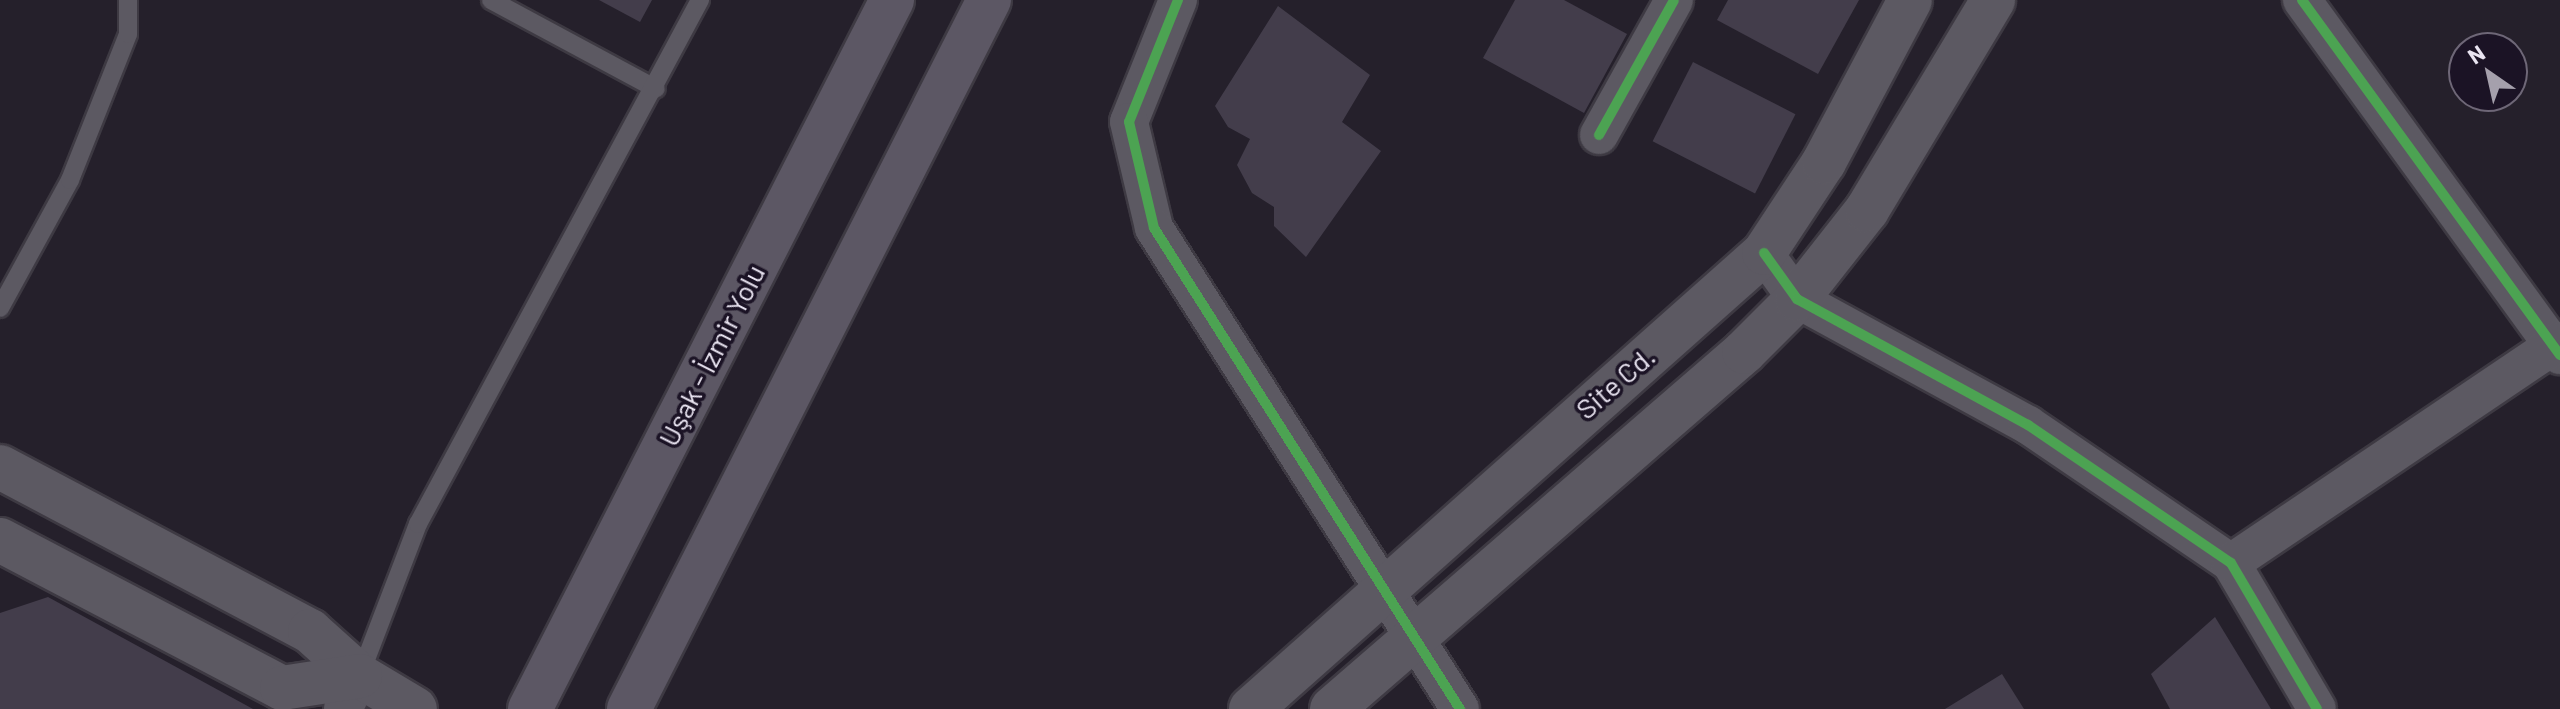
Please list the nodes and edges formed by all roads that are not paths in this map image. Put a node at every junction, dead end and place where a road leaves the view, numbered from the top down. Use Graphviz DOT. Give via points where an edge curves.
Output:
graph roads {
  1 [pos="128,0"];
  2 [pos="491,0"];
  3 [pos="700,0"];
  4 [pos="892,0"];
  5 [pos="989,0"];
  6 [pos="1178,0"];
  7 [pos="1674,0"];
  8 [pos="1910,0"];
  9 [pos="1993,0"];
  10 [pos="2302,0"];
  11 [pos="656,89"];
  12 [pos="1599,135"];
  13 [pos="1764,253"];
  14 [pos="1797,299"];
  15 [pos="0,308"];
  16 [pos="2557,347"];
  17 [pos="0,467"];
  18 [pos="0,540"];
  19 [pos="2231,563"];
  20 [pos="1383,586"];
  21 [pos="1414,635"];
  22 [pos="352,692"];
  23 [pos="635,699"];
  24 [pos="415,709"];
  25 [pos="530,709"];
  26 [pos="1251,709"];
  27 [pos="1332,709"];
  28 [pos="1460,709"];
  29 [pos="2317,709"];
  1 -- 15 [label="lane" via="128,34 70,180"];
  2 -- 11 [label="lane"];
  3 -- 11 [label="lane"];
  4 -- 25 [label="highway, Uşak - İzmir Yolu"];
  5 -- 23 [label="highway"];
  6 -- 20 [label="street" via="1129,122 1154,228"];
  7 -- 12 [label="street"];
  8 -- 13 [label="main road, Site Cd." via="1824,162"];
  9 -- 14 [label="main road" via="1867,210"];
  10 -- 16 [label="street"];
  11 -- 22 [label="lane" via="418,524"];
  13 -- 14 [label="street"];
  13 -- 20 [label="main road, Site Cd."];
  14 -- 19 [label="street" via="2028,425"];
  14 -- 21 [label="main road" via="1744,352"];
  16 -- 19 [label="street"];
  17 -- 22 [label="main road" via="310,631"];
  18 -- 22 [label="main road" via="282,688"];
  19 -- 29 [label="street"];
  20 -- 21 [label="street"];
  20 -- 26 [label="main road, Site Cd."];
  21 -- 27 [label="main road"];
  21 -- 28 [label="street"];
  22 -- 24 [label="main road"];
}
